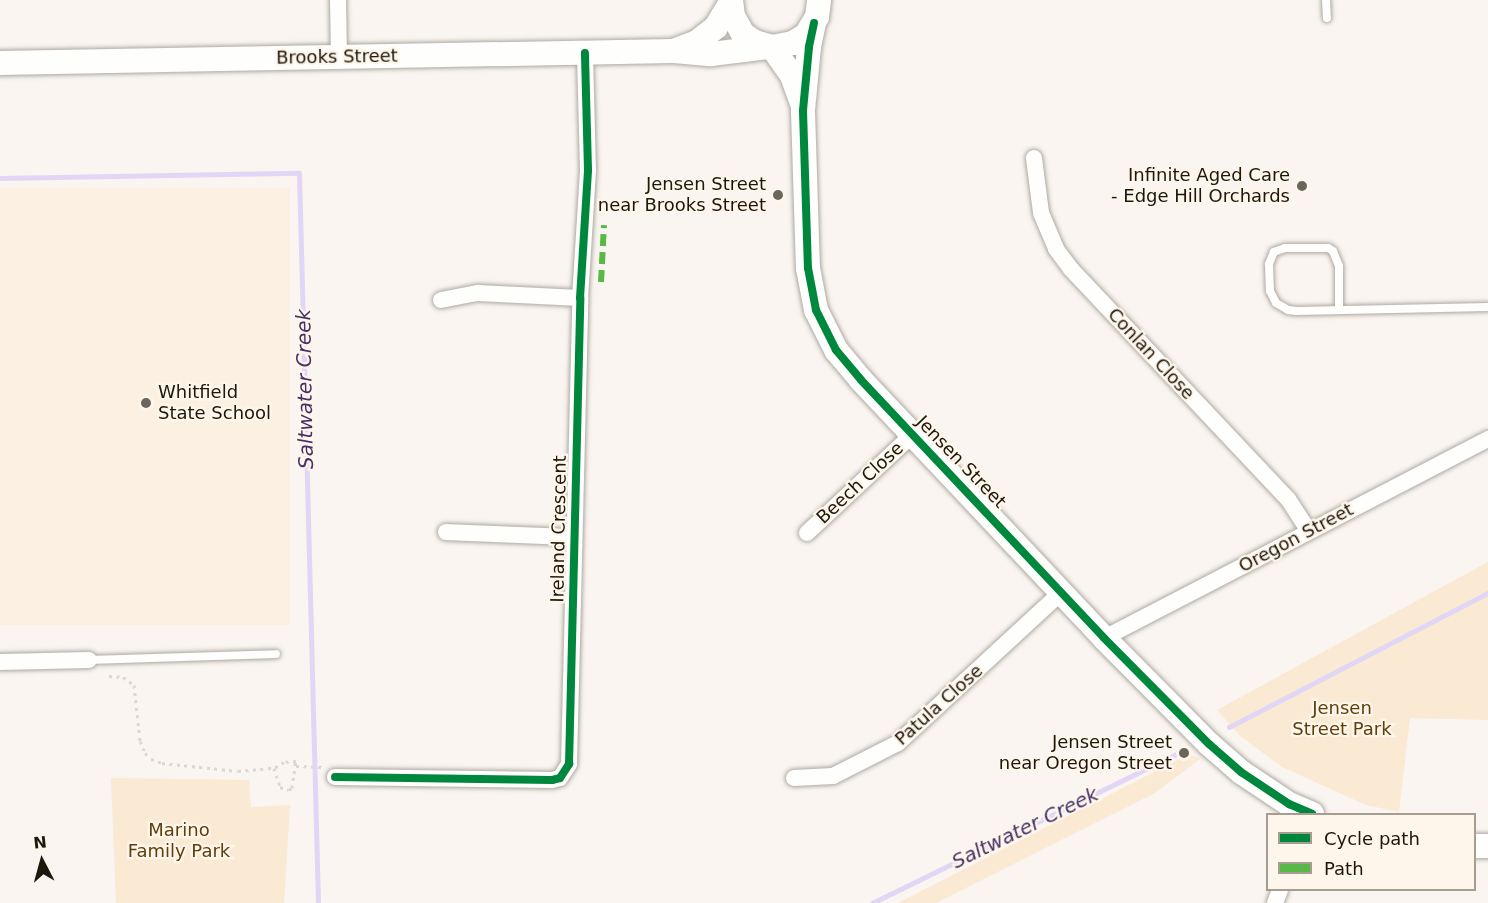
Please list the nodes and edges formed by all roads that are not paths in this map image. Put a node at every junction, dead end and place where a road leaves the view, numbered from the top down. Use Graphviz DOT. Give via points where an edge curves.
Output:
graph roads {
  1 [pos="338,0"];
  2 [pos="1326,0"];
  3 [pos="731,1"];
  4 [pos="819,6"];
  5 [pos="1327,18"];
  6 [pos="770,47"];
  7 [pos="674,51"];
  8 [pos="585,53"];
  9 [pos="339,57"];
  10 [pos="0,63"];
  11 [pos="803,111"];
  12 [pos="1034,158"];
  13 [pos="580,298"];
  14 [pos="441,300"];
  15 [pos="1488,307"];
  16 [pos="1339,310"];
  17 [pos="913,434"];
  18 [pos="1488,439"];
  19 [pos="1309,531"];
  20 [pos="446,532"];
  21 [pos="807,532"];
  22 [pos="573,537"];
  23 [pos="1063,591"];
  24 [pos="1104,638"];
  25 [pos="276,654"];
  26 [pos="89,660"];
  27 [pos="0,662"];
  28 [pos="329,772"];
  29 [pos="794,778"];
  30 [pos="1310,813"];
  1 -- 9 [label="street"];
  2 -- 5 [label="lane"];
  3 -- 6 [label="street" via="739,28 755,42"];
  3 -- 7 [label="street, Brooks Street" via="716,27"];
  4 -- 6 [label="street, Brooks Street" via="806,35 794,43"];
  4 -- 11 [label="street, Jensen Street" via="809,47"];
  6 -- 7 [label="street, Brooks Street" via="711,54"];
  6 -- 11 [label="street, Jensen Street" via="799,89"];
  7 -- 8 [label="street, Brooks Street"];
  8 -- 9 [label="street, Brooks Street"];
  8 -- 13 [label="street, Ireland Crescent" via="588,170"];
  9 -- 10 [label="street, Brooks Street"];
  11 -- 17 [label="street, Jensen Street" via="808,268 816,310 847,364"];
  12 -- 19 [label="street, Conlan Close" via="1041,213 1056,249 1281,492"];
  13 -- 14 [label="street" via="478,293"];
  13 -- 22 [label="street, Ireland Crescent"];
  15 -- 16 [label="lane"];
  16 -- 16 [label="lane" via="1294,311 1279,305 1269,286 1269,262 1274,252 1285,248 1333,251 1339,266"];
  17 -- 21 [label="street, Beech Close"];
  17 -- 23 [label="street, Jensen Street"];
  18 -- 19 [label="street, Oregon Street"];
  19 -- 24 [label="street, Oregon Street"];
  20 -- 22 [label="street"];
  22 -- 28 [label="street, Ireland Crescent" via="571,754 560,778"];
  23 -- 24 [label="street, Jensen Street"];
  23 -- 29 [label="street, Patula Close" via="898,743 833,776"];
  24 -- 30 [label="street, Jensen Street" via="1224,758 1289,804"];
  25 -- 26 [label="lane"];
  26 -- 27 [label="street"];
}
